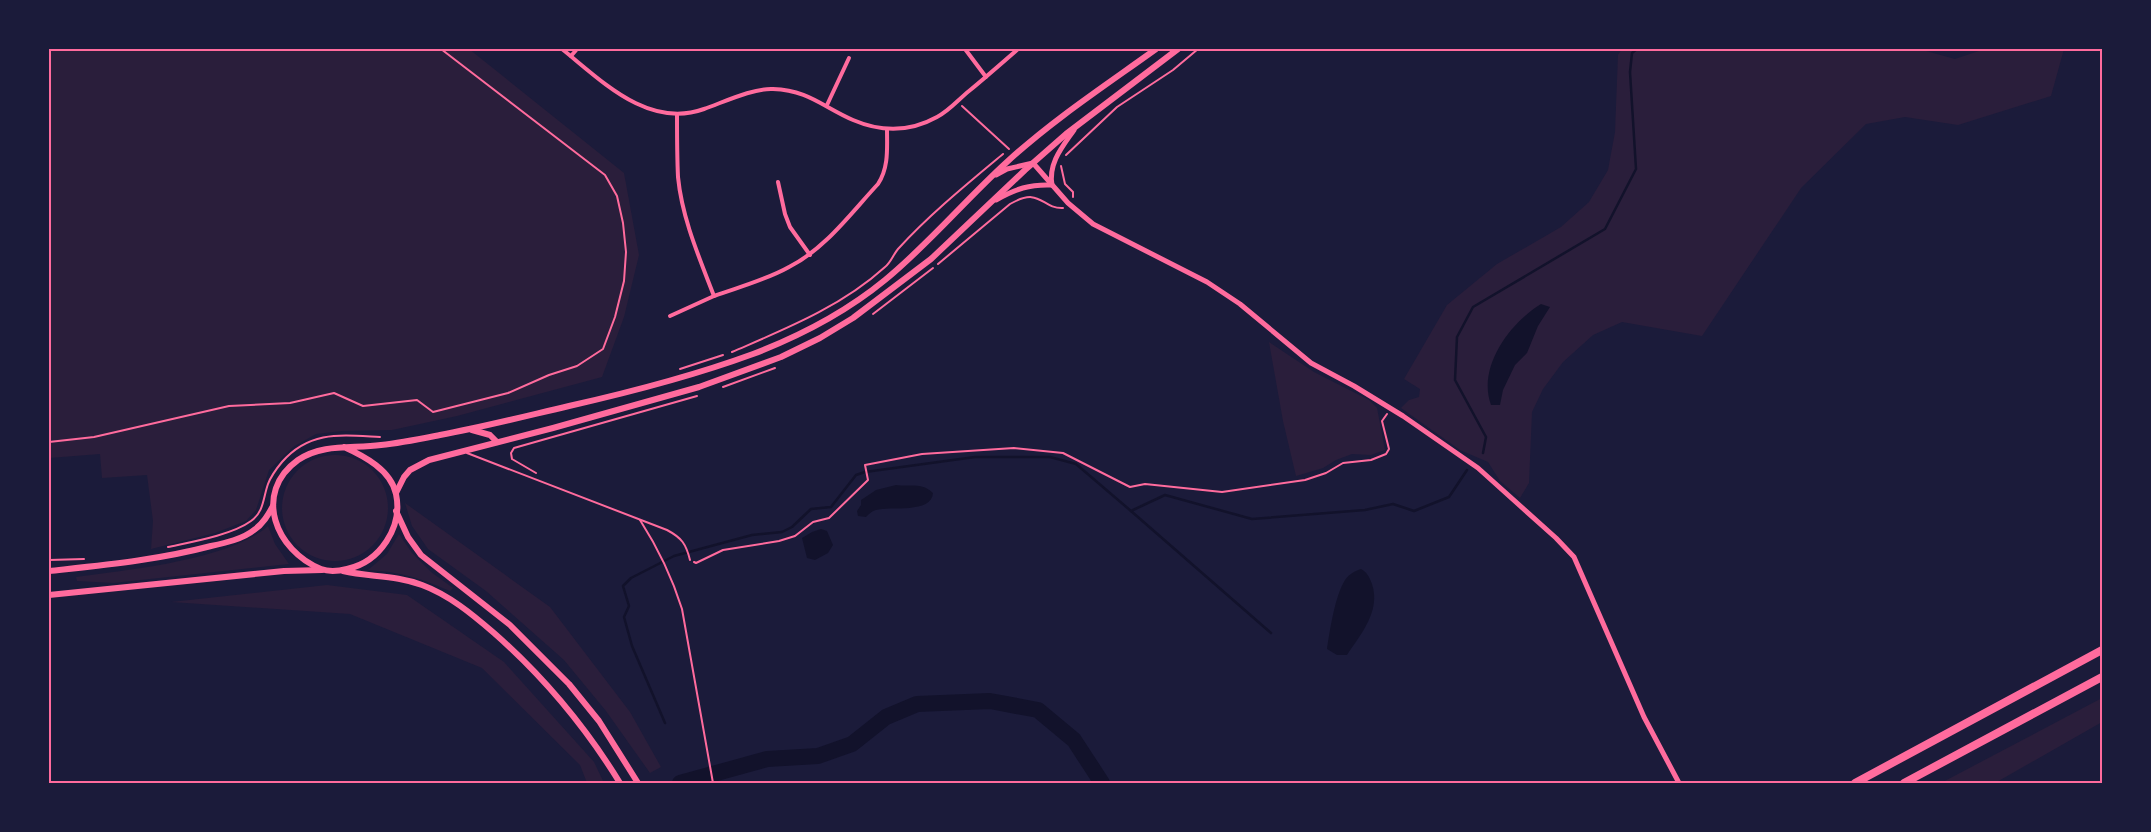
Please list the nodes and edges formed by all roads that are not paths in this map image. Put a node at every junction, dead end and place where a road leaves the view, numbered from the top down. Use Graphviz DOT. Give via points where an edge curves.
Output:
graph roads {
  1 [pos="562,49"];
  2 [pos="577,49"];
  3 [pos="966,49"];
  4 [pos="1018,49"];
  5 [pos="1156,49"];
  6 [pos="1178,49"];
  7 [pos="571,56"];
  8 [pos="849,58"];
  9 [pos="986,77"];
  10 [pos="827,105"];
  11 [pos="677,114"];
  12 [pos="1078,125"];
  13 [pos="887,129"];
  14 [pos="1033,162"];
  15 [pos="988,181"];
  16 [pos="778,182"];
  17 [pos="1052,185"];
  18 [pos="992,201"];
  19 [pos="810,254"];
  20 [pos="714,296"];
  21 [pos="670,316"];
  22 [pos="469,430"];
  23 [pos="497,442"];
  24 [pos="344,447"];
  25 [pos="460,450"];
  26 [pos="396,494"];
  27 [pos="273,506"];
  28 [pos="396,510"];
  29 [pos="640,520"];
  30 [pos="690,560"];
  31 [pos="323,570"];
  32 [pos="49,571"];
  33 [pos="340,571"];
  34 [pos="49,595"];
  35 [pos="2102,650"];
  36 [pos="2102,677"];
  37 [pos="637,781"];
  38 [pos="620,783"];
  39 [pos="713,783"];
  40 [pos="1679,783"];
  41 [pos="1855,783"];
  42 [pos="1904,783"];
  1 -- 7 [label="street"];
  2 -- 7 [label="street"];
  3 -- 9 [label="street"];
  4 -- 9 [label="street"];
  5 -- 15 [label="main road" via="1056,121"];
  6 -- 12 [label="main road"];
  7 -- 11 [label="street" via="641,107"];
  8 -- 10 [label="street"];
  9 -- 13 [label="street" via="939,116 904,129"];
  10 -- 11 [label="street" via="792,91 771,89 759,90 693,113"];
  10 -- 13 [label="street" via="852,120"];
  11 -- 20 [label="street" via="678,176 683,206 692,240"];
  12 -- 14 [label="main road"];
  12 -- 17 [label="street" via="1056,156"];
  13 -- 19 [label="street" via="886,165 878,184"];
  14 -- 15 [label="street" via="1007,169"];
  14 -- 17 [label="street"];
  14 -- 18 [label="main road"];
  15 -- 22 [label="main road" via="883,281 810,329 687,376"];
  16 -- 19 [label="street" via="790,227"];
  17 -- 18 [label="street" via="1019,188"];
  17 -- 40 [label="street" via="1093,224 1207,282 1240,304 1312,363 1392,410 1479,468 1556,538 1574,557 1644,717"];
  18 -- 23 [label="main road" via="931,260 896,288 820,338 781,357 699,387"];
  19 -- 20 [label="street" via="791,267"];
  20 -- 21 [label="street"];
  22 -- 23 [label="main road" via="490,435"];
  22 -- 24 [label="main road" via="386,444"];
  23 -- 25 [label="main road"];
  24 -- 26 [label="main road" via="366,458 386,475"];
  24 -- 27 [label="main road" via="314,452 294,462 280,480"];
  25 -- 26 [label="main road" via="410,470"];
  25 -- 29 [label="lane"];
  26 -- 28 [label="main road"];
  27 -- 31 [label="main road" via="274,522 292,551"];
  27 -- 32 [label="main road" via="256,530 217,545 140,562"];
  28 -- 33 [label="main road" via="390,537 379,552 361,565"];
  28 -- 37 [label="main road" via="408,537 421,555 510,625 569,684 599,721"];
  29 -- 30 [label="lane" via="680,537 686,544"];
  29 -- 39 [label="lane" via="660,552 682,609"];
  31 -- 33 [label="main road"];
  31 -- 34 [label="main road" via="284,571"];
  33 -- 38 [label="main road" via="405,579 453,600 524,660 560,699 598,747"];
  35 -- 41 [label="highway"];
  36 -- 42 [label="highway"];
}
